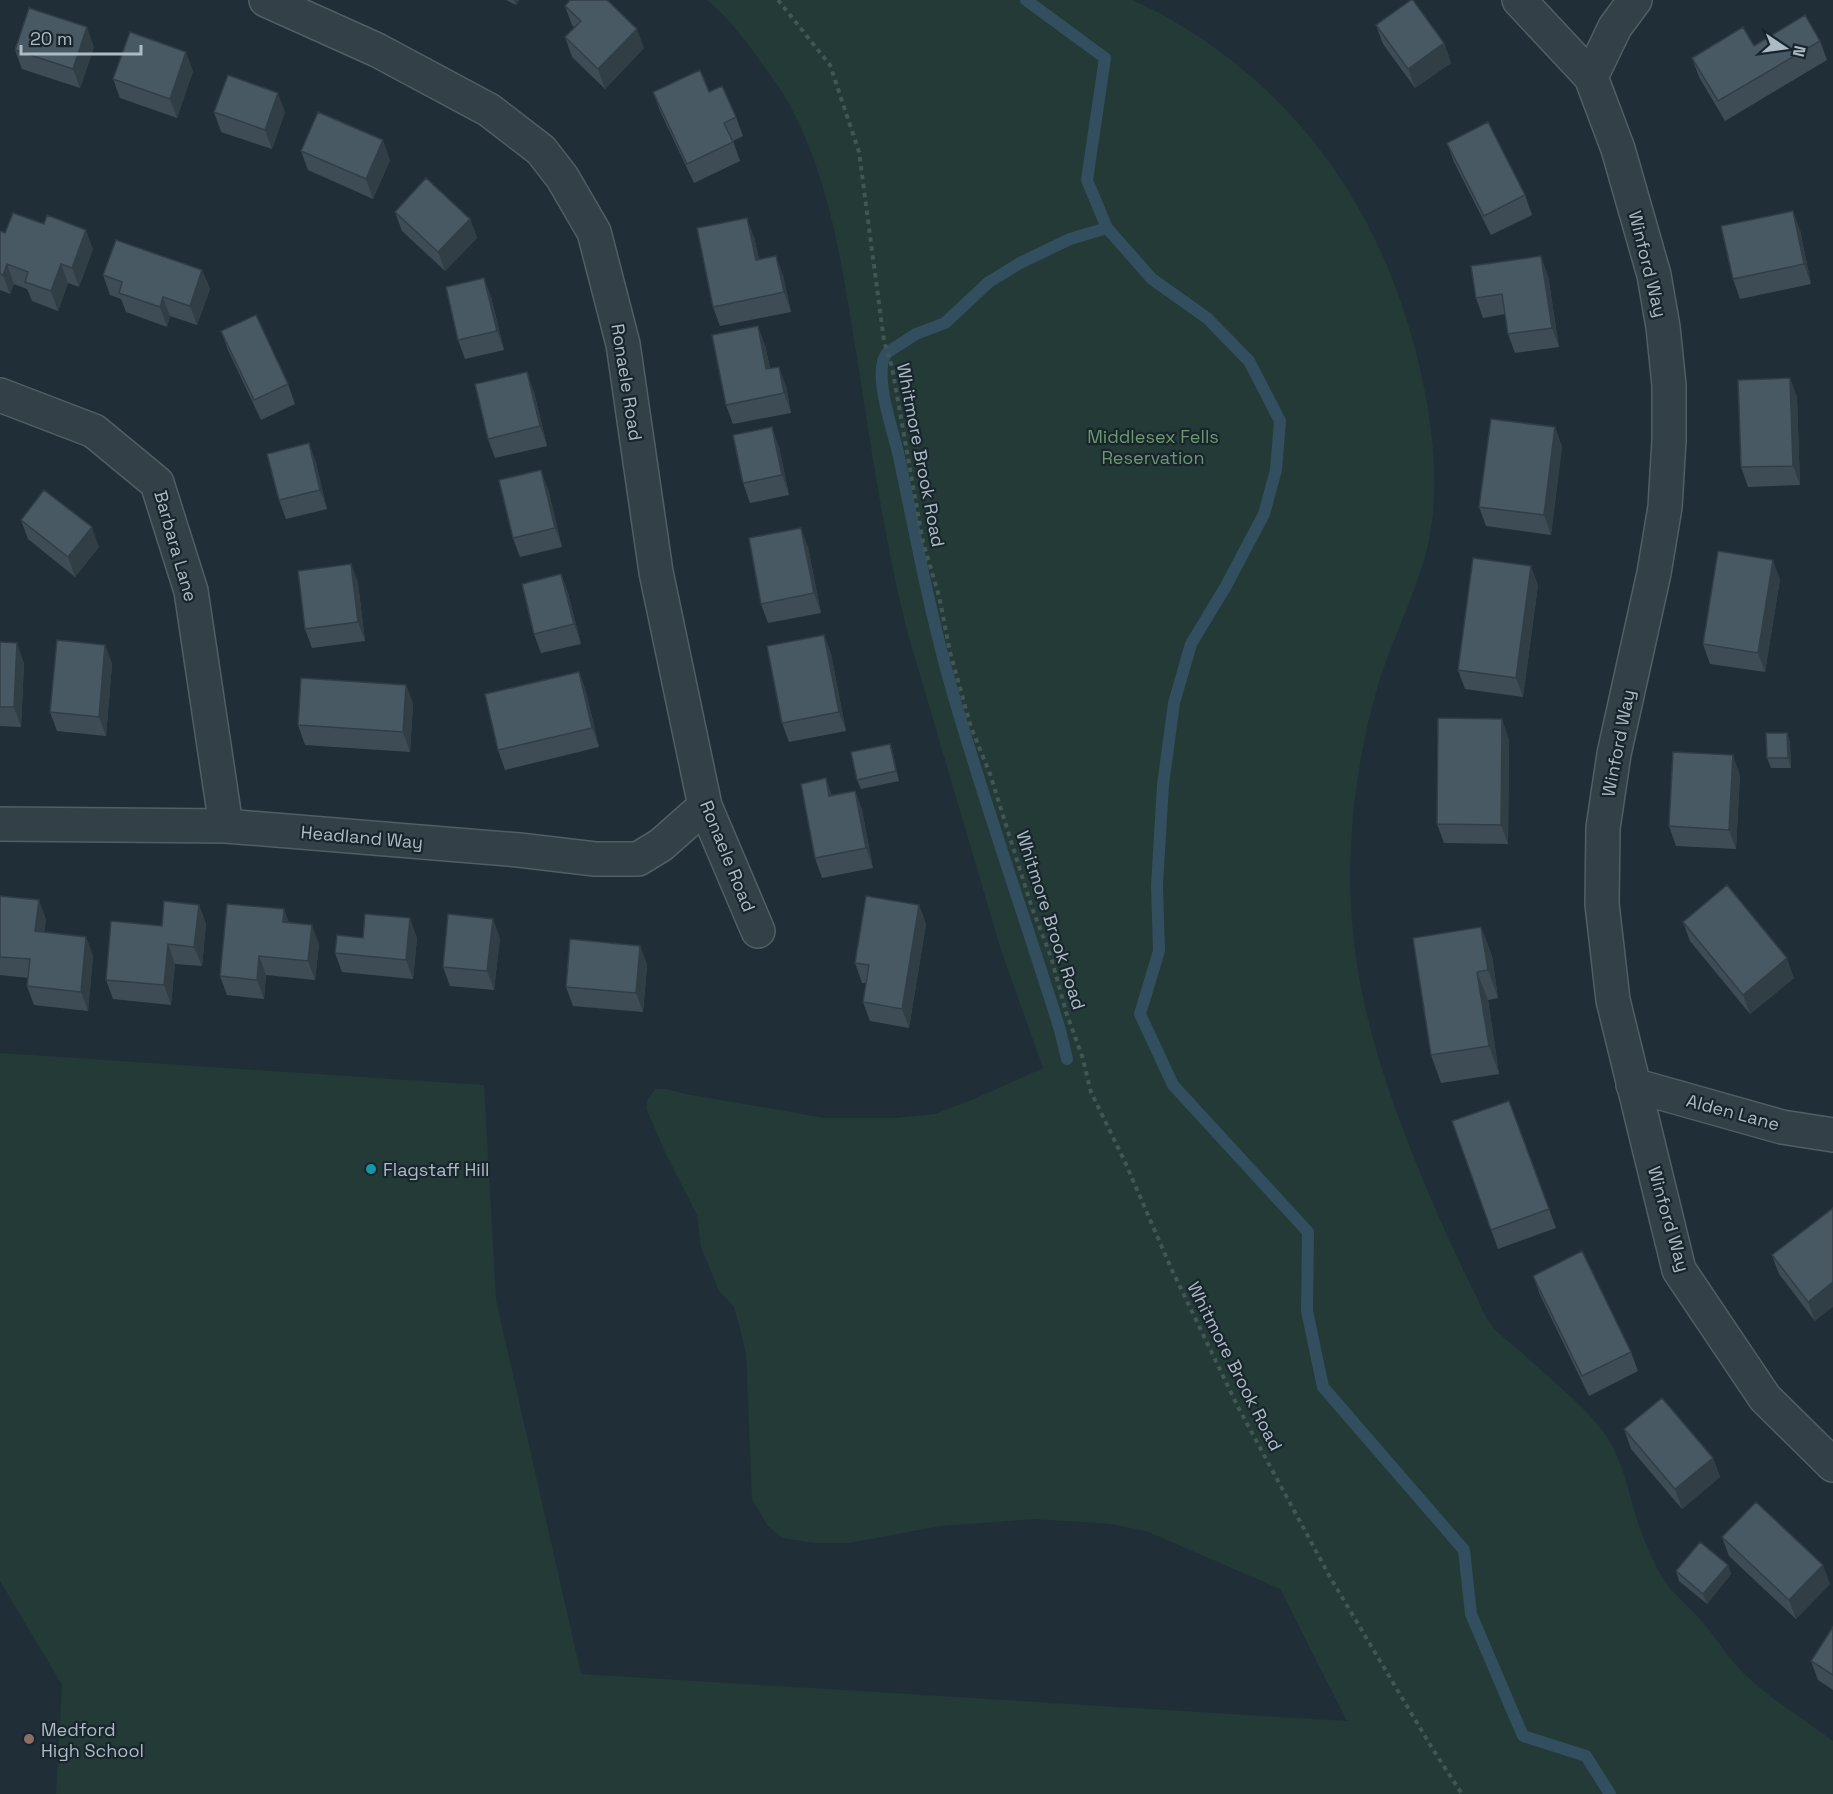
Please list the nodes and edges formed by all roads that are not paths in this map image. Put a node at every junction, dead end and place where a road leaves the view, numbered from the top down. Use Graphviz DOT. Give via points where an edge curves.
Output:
graph roads {
  1 [pos="266,0"];
  2 [pos="1519,0"];
  3 [pos="1635,0"];
  4 [pos="1591,77"];
  5 [pos="0,395"];
  6 [pos="705,806"];
  7 [pos="0,824"];
  8 [pos="226,826"];
  9 [pos="758,931"];
  10 [pos="1633,1085"];
  11 [pos="1833,1135"];
  12 [pos="1833,1466"];
  1 -- 6 [label="street, Ronaele Road" via="377,50 489,110 541,150 594,232 623,344 656,572"];
  2 -- 4 [label="street, Winford Way"];
  3 -- 4 [label="street" via="1615,27"];
  4 -- 10 [label="street, Winford Way" via="1618,149 1654,275 1669,385 1665,507 1614,754 1603,828 1602,904 1607,950 1613,1000"];
  5 -- 8 [label="street, Barbara Lane" via="94,431 157,483 191,591"];
  6 -- 8 [label="street, Headland Way" via="661,845 638,859 595,859"];
  6 -- 9 [label="street, Ronaele Road"];
  7 -- 8 [label="street, Headland Way"];
  10 -- 11 [label="street, Alden Lane" via="1782,1127"];
  10 -- 12 [label="street, Winford Way" via="1679,1270 1765,1398"];
}
